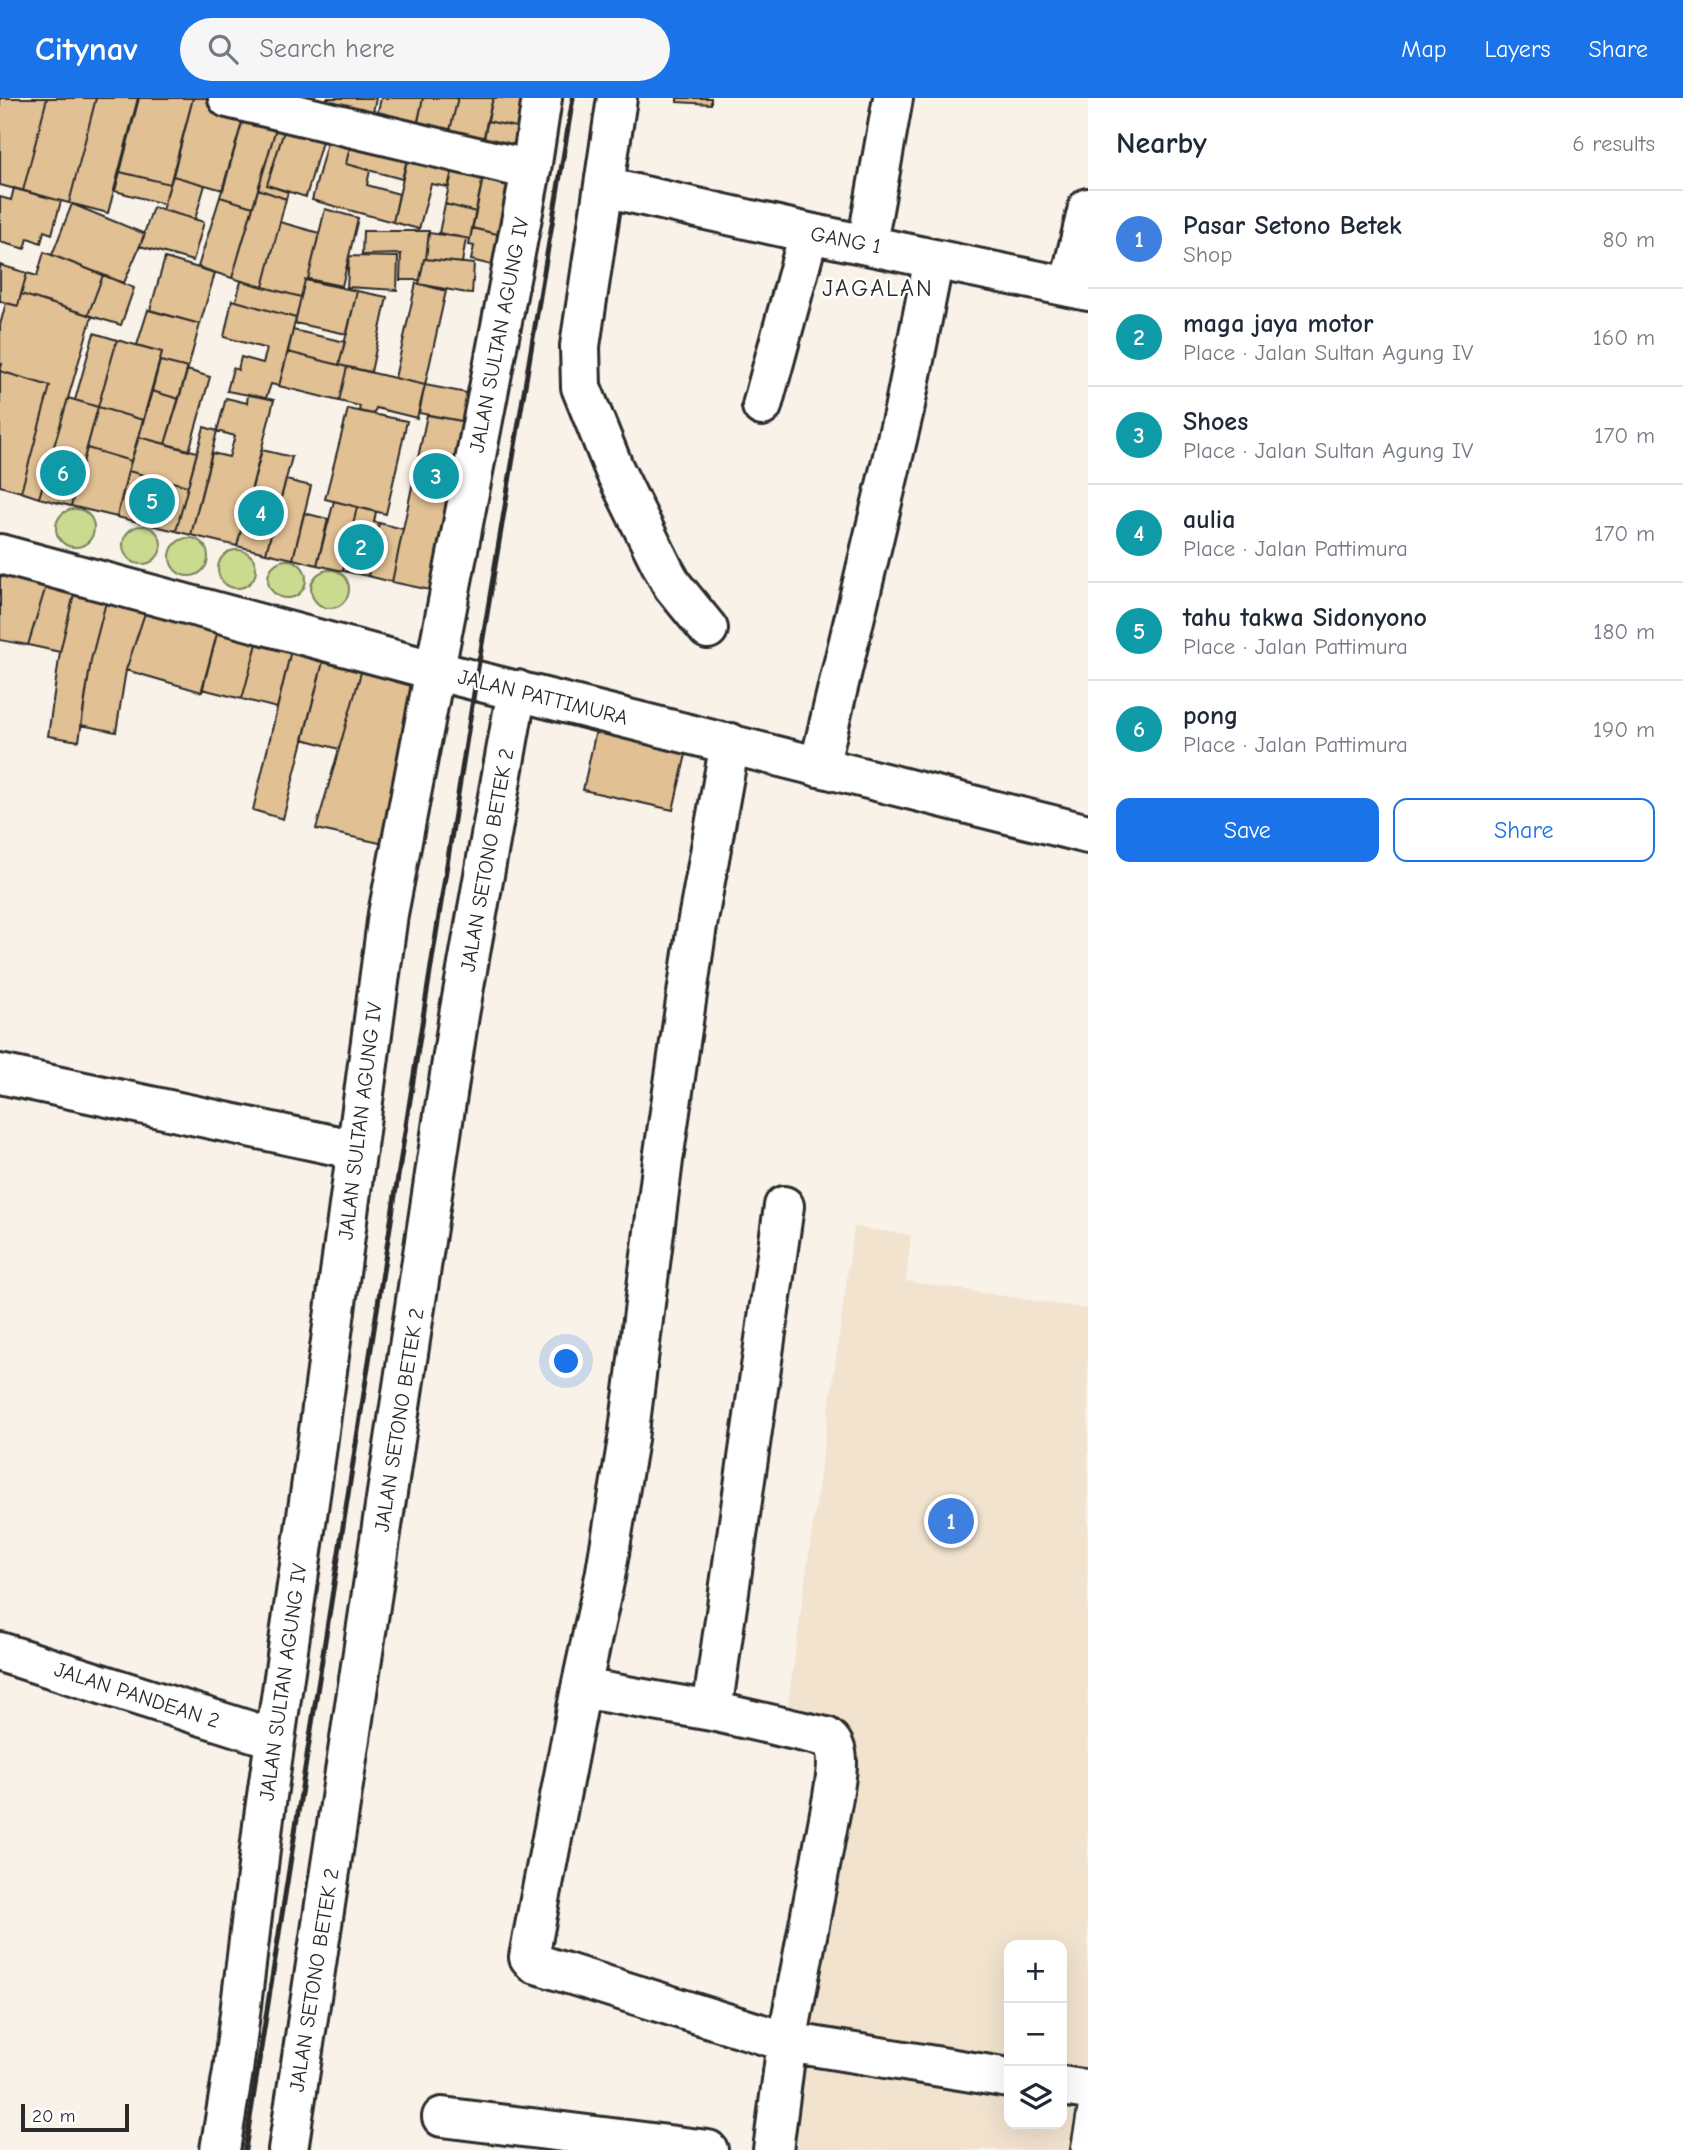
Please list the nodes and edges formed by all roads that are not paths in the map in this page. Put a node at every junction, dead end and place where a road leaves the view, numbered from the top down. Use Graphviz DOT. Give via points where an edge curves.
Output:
graph roads {
  1 [pos="228,98"];
  2 [pos="542,98"];
  3 [pos="617,98"];
  4 [pos="893,98"];
  5 [pos="531,170"];
  6 [pos="604,187"];
  7 [pos="1088,208"];
  8 [pos="810,233"];
  9 [pos="867,244"];
  10 [pos="934,259"];
  11 [pos="1079,289"];
  12 [pos="762,406"];
  13 [pos="0,554"];
  14 [pos="708,629"];
  15 [pos="433,670"];
  16 [pos="517,691"];
  17 [pos="730,743"];
  18 [pos="819,767"];
  19 [pos="1088,834"];
  20 [pos="0,1074"];
  21 [pos="357,1150"];
  22 [pos="784,1206"];
  23 [pos="0,1652"];
  24 [pos="581,1688"];
  25 [pos="712,1712"];
  26 [pos="275,1739"];
  27 [pos="787,2042"];
  28 [pos="1004,2077"];
  29 [pos="1067,2087"];
  30 [pos="1088,2090"];
  31 [pos="1088,2109"];
  32 [pos="442,2117"];
  33 [pos="220,2150"];
  34 [pos="288,2150"];
  35 [pos="708,2150"];
  36 [pos="773,2150"];
  37 [pos="1081,2150"];
  1 -- 5 [label="street"];
  2 -- 5 [label="street, JALAN SULTAN AGUNG IV"];
  3 -- 6 [label="street"];
  4 -- 9 [label="street"];
  5 -- 15 [label="street, JALAN SULTAN AGUNG IV"];
  6 -- 8 [label="street, GANG 1"];
  6 -- 14 [label="street" via="580,346 582,387 614,469 664,570"];
  7 -- 11 [label="street"];
  8 -- 9 [label="street, GANG 1"];
  8 -- 12 [label="street"];
  9 -- 10 [label="street, GANG 1"];
  10 -- 11 [label="street, GANG 1"];
  10 -- 18 [label="street" via="904,410"];
  13 -- 15 [label="street, JALAN PATTIMURA"];
  15 -- 16 [label="street, JALAN PATTIMURA"];
  15 -- 21 [label="street, JALAN SULTAN AGUNG IV" via="388,914"];
  16 -- 17 [label="street, JALAN PATTIMURA"];
  16 -- 34 [label="street, JALAN SETONO BETEK 2" via="459,1015"];
  17 -- 18 [label="street, JALAN PATTIMURA"];
  17 -- 24 [label="street" via="697,925 628,1438"];
  18 -- 19 [label="street, JALAN PATTIMURA"];
  20 -- 21 [label="street"];
  21 -- 26 [label="street, JALAN SULTAN AGUNG IV"];
  22 -- 25 [label="street"];
  23 -- 26 [label="street, JALAN PANDEAN 2"];
  24 -- 25 [label="street"];
  24 -- 27 [label="street" via="528,1953 531,1961"];
  25 -- 27 [label="street" via="826,1737 836,1753 833,1797"];
  26 -- 33 [label="street, JALAN SULTAN AGUNG IV"];
  27 -- 28 [label="street"];
  27 -- 36 [label="street"];
  29 -- 30 [label="street"];
  31 -- 37 [label="lane"];
  32 -- 35 [label="street"];
}
